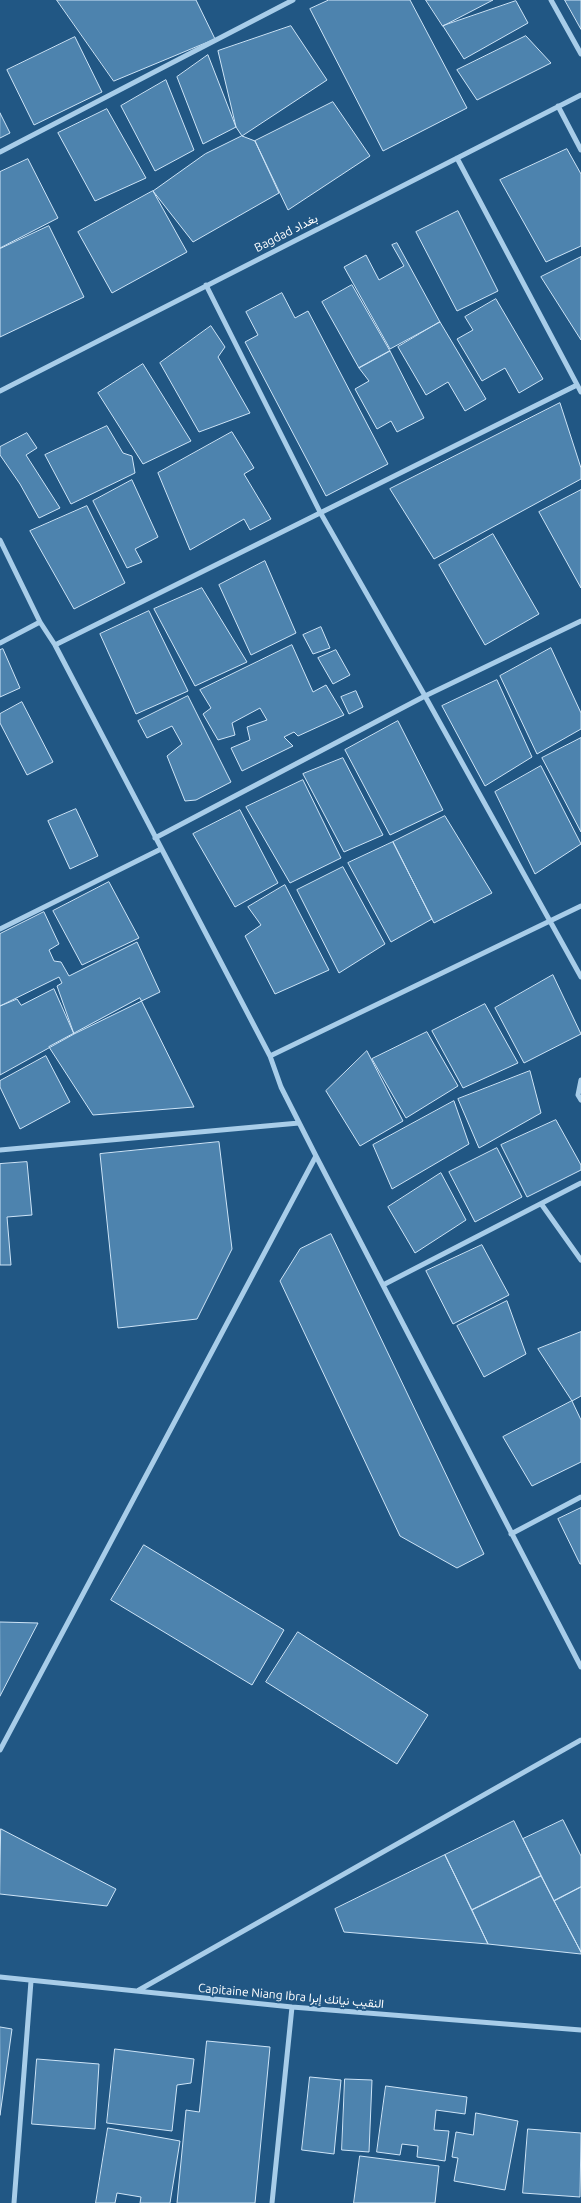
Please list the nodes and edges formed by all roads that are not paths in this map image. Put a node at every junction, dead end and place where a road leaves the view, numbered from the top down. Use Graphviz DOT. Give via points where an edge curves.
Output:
graph roads {
  1 [pos="292,0"];
  2 [pos="552,0"];
  3 [pos="581,54"];
  4 [pos="581,95"];
  5 [pos="558,106"];
  6 [pos="581,150"];
  7 [pos="0,152"];
  8 [pos="457,158"];
  9 [pos="206,285"];
  10 [pos="577,384"];
  11 [pos="0,391"];
  12 [pos="581,392"];
  13 [pos="320,512"];
  14 [pos="0,540"];
  15 [pos="581,621"];
  16 [pos="40,622"];
  17 [pos="0,643"];
  18 [pos="55,645"];
  19 [pos="425,696"];
  20 [pos="155,838"];
  21 [pos="161,849"];
  22 [pos="581,906"];
  23 [pos="550,922"];
  24 [pos="0,929"];
  25 [pos="581,977"];
  26 [pos="270,1056"];
  27 [pos="581,1080"];
  28 [pos="581,1100"];
  29 [pos="299,1122"];
  30 [pos="0,1150"];
  31 [pos="316,1156"];
  32 [pos="581,1183"];
  33 [pos="542,1205"];
  34 [pos="581,1260"];
  35 [pos="383,1285"];
  36 [pos="581,1497"];
  37 [pos="511,1534"];
  38 [pos="581,1666"];
  39 [pos="581,1740"];
  40 [pos="0,1750"];
  41 [pos="0,1977"];
  42 [pos="31,1980"];
  43 [pos="139,1990"];
  44 [pos="292,2008"];
  45 [pos="581,2030"];
  46 [pos="14,2203"];
  47 [pos="272,2203"];
  1 -- 7 [label="street"];
  2 -- 3 [label="street"];
  4 -- 5 [label="street, Bagdad بغداد"];
  5 -- 6 [label="street"];
  5 -- 8 [label="street, Bagdad بغداد"];
  8 -- 9 [label="street, Bagdad بغداد"];
  8 -- 10 [label="street"];
  9 -- 11 [label="street, Bagdad بغداد"];
  9 -- 13 [label="street"];
  10 -- 12 [label="street"];
  10 -- 13 [label="street"];
  13 -- 18 [label="street"];
  13 -- 19 [label="street"];
  14 -- 16 [label="street"];
  15 -- 19 [label="street"];
  16 -- 17 [label="street"];
  16 -- 18 [label="street"];
  18 -- 20 [label="street"];
  19 -- 20 [label="street"];
  19 -- 23 [label="street"];
  20 -- 21 [label="street"];
  21 -- 24 [label="street"];
  21 -- 26 [label="street"];
  22 -- 23 [label="street"];
  23 -- 25 [label="street"];
  23 -- 26 [label="street"];
  26 -- 29 [label="street"];
  27 -- 28 [label="street" via="578,1095"];
  29 -- 30 [label="street"];
  29 -- 31 [label="street"];
  31 -- 35 [label="street"];
  31 -- 40 [label="street"];
  32 -- 33 [label="street"];
  33 -- 34 [label="street"];
  33 -- 35 [label="street"];
  35 -- 37 [label="street"];
  36 -- 37 [label="street"];
  37 -- 38 [label="street"];
  39 -- 43 [label="street"];
  41 -- 42 [label="street, Capitaine Niang Ibra النقيب نيانك إبرا"];
  42 -- 43 [label="street, Capitaine Niang Ibra النقيب نيانك إبرا"];
  42 -- 46 [label="street"];
  43 -- 44 [label="street, Capitaine Niang Ibra النقيب نيانك إبرا"];
  44 -- 45 [label="street, Capitaine Niang Ibra النقيب نيانك إبرا"];
  44 -- 47 [label="street"];
}
